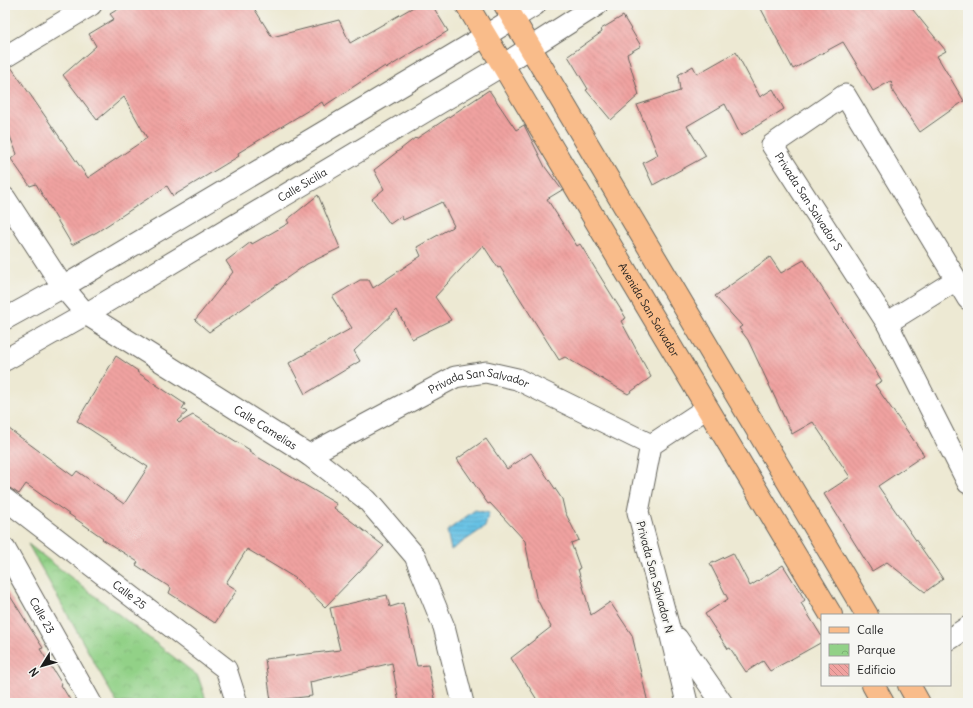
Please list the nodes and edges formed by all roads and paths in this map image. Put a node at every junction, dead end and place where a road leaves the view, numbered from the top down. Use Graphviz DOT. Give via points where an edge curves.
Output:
graph roads {
  1 [pos="91,5"];
  2 [pos="467,5"];
  3 [pos="535,5"];
  4 [pos="597,5"];
  5 [pos="509,12"];
  6 [pos="485,36"];
  7 [pos="530,47"];
  8 [pos="5,57"];
  9 [pos="502,65"];
  10 [pos="5,198"];
  11 [pos="956,280"];
  12 [pos="63,287"];
  13 [pos="968,299"];
  14 [pos="86,314"];
  15 [pos="5,319"];
  16 [pos="887,323"];
  17 [pos="5,360"];
  18 [pos="707,408"];
  19 [pos="651,446"];
  20 [pos="309,454"];
  21 [pos="968,483"];
  22 [pos="5,499"];
  23 [pos="5,549"];
  24 [pos="830,614"];
  25 [pos="866,614"];
  26 [pos="968,627"];
  27 [pos="669,628"];
  28 [pos="951,638"];
  29 [pos="874,686"];
  30 [pos="910,686"];
  31 [pos="91,703"];
  32 [pos="237,703"];
  33 [pos="463,703"];
  34 [pos="687,703"];
  35 [pos="722,703"];
  36 [pos="883,703"];
  37 [pos="920,703"];
  1 -- 8 [label="street"];
  2 -- 6 [label="main road, Avenida San Salvador"];
  3 -- 5 [label="street"];
  4 -- 7 [label="street, Calle Sicilia"];
  5 -- 6 [label="street"];
  5 -- 7 [label="main road"];
  6 -- 9 [label="main road, Avenida San Salvador"];
  6 -- 12 [label="street"];
  7 -- 9 [label="street, Calle Sicilia"];
  7 -- 25 [label="main road"];
  9 -- 14 [label="street, Calle Sicilia"];
  9 -- 18 [label="main road, Avenida San Salvador"];
  10 -- 12 [label="street, Calle Camelias"];
  11 -- 13 [label="street"];
  11 -- 16 [label="street"];
  11 -- 16 [label="street, Privada San Salvador S" via="845,95 772,145"];
  12 -- 14 [label="street, Calle Camelias"];
  12 -- 15 [label="street"];
  14 -- 17 [label="street, Calle Sicilia"];
  14 -- 20 [label="street, Calle Camelias"];
  16 -- 21 [label="street, Privada San Salvador S"];
  18 -- 19 [label="street"];
  18 -- 24 [label="main road, Avenida San Salvador"];
  19 -- 20 [label="street, Privada San Salvador" via="517,379 486,372 455,377"];
  19 -- 27 [label="street, Privada San Salvador N" via="638,512"];
  20 -- 33 [label="street, Calle Camelias" via="367,500 415,556 444,627"];
  22 -- 32 [label="street, Calle 25" via="226,669"];
  23 -- 31 [label="street, Calle 23"];
  26 -- 28 [label="street"];
  27 -- 34 [label="street, Privada San Salvador N"];
  27 -- 35 [label="street"];
  29 -- 36 [label="main road"];
  30 -- 37 [label="main road"];
}
